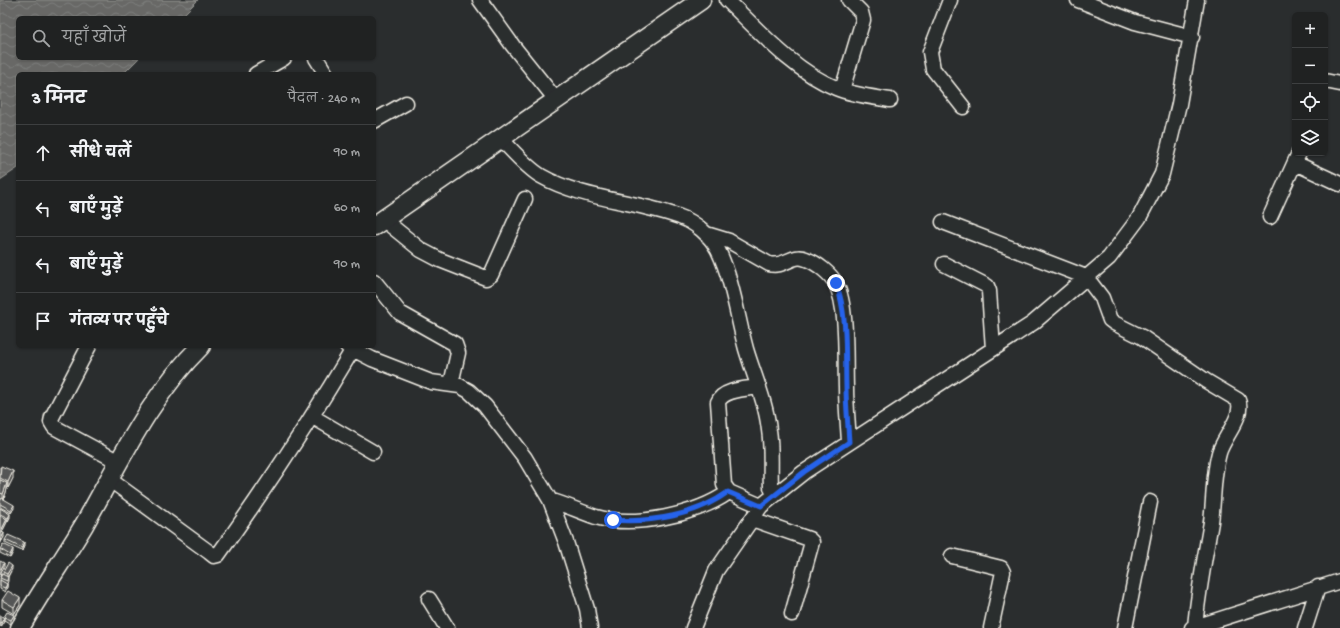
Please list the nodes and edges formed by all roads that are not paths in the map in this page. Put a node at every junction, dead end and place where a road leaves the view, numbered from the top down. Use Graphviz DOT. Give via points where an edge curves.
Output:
graph roads {
  1 [pos="480,0"];
  2 [pos="701,0"];
  3 [pos="727,0"];
  4 [pos="849,0"];
  5 [pos="950,0"];
  6 [pos="1078,0"];
  7 [pos="1196,0"];
  8 [pos="1192,37"];
  9 [pos="281,60"];
  10 [pos="317,60"];
  11 [pos="262,72"];
  12 [pos="325,72"];
  13 [pos="1328,82"];
  14 [pos="1340,84"];
  15 [pos="842,90"];
  16 [pos="890,100"];
  17 [pos="557,101"];
  18 [pos="406,103"];
  19 [pos="964,107"];
  20 [pos="376,120"];
  21 [pos="501,139"];
  22 [pos="1297,158"];
  23 [pos="1340,184"];
  24 [pos="526,199"];
  25 [pos="1270,217"];
  26 [pos="943,222"];
  27 [pos="379,223"];
  28 [pos="706,234"];
  29 [pos="944,264"];
  30 [pos="1086,277"];
  31 [pos="376,283"];
  32 [pos="88,348"];
  33 [pos="199,348"];
  34 [pos="350,348"];
  35 [pos="993,349"];
  36 [pos="451,384"];
  37 [pos="758,387"];
  38 [pos="313,417"];
  39 [pos="849,442"];
  40 [pos="373,452"];
  41 [pos="119,462"];
  42 [pos="109,479"];
  43 [pos="728,492"];
  44 [pos="774,496"];
  45 [pos="550,500"];
  46 [pos="1150,502"];
  47 [pos="761,506"];
  48 [pos="752,519"];
  49 [pos="952,556"];
  50 [pos="1340,580"];
  51 [pos="1318,587"];
  52 [pos="429,599"];
  53 [pos="792,614"];
  54 [pos="20,628"];
  55 [pos="446,628"];
  56 [pos="590,628"];
  57 [pos="693,628"];
  58 [pos="991,628"];
  59 [pos="1125,628"];
  60 [pos="1193,628"];
  61 [pos="1305,628"];
  1 -- 17 [label="street"];
  2 -- 17 [label="main road"];
  3 -- 15 [label="street" via="794,62 815,77"];
  4 -- 15 [label="street" via="861,12 862,20"];
  5 -- 19 [label="street" via="930,52 930,61 932,69"];
  6 -- 8 [label="street" via="1135,22"];
  7 -- 8 [label="street"];
  8 -- 30 [label="street" via="1162,174 1139,218 1109,258"];
  9 -- 11 [label="street"];
  10 -- 12 [label="street"];
  13 -- 14 [label="street"];
  15 -- 16 [label="street"];
  17 -- 21 [label="main road"];
  18 -- 20 [label="street"];
  21 -- 27 [label="main road"];
  21 -- 28 [label="street" via="539,175 555,183 680,217 695,224"];
  22 -- 23 [label="street"];
  22 -- 25 [label="street"];
  24 -- 27 [label="street" via="491,275 486,278 421,250"];
  26 -- 30 [label="street"];
  28 -- 37 [label="street" via="717,249 729,277"];
  28 -- 39 [label="street" via="729,240 775,266 796,258 807,259 830,275 836,283 846,343"];
  29 -- 35 [label="street" via="987,286"];
  30 -- 35 [label="street" via="1032,323"];
  30 -- 60 [label="street" via="1102,298 1110,320 1142,337 1239,401 1237,416 1221,447 1217,462 1211,521"];
  31 -- 36 [label="street" via="400,313 455,344 458,353"];
  32 -- 41 [label="street" via="51,422 54,427"];
  33 -- 41 [label="main road" via="161,392"];
  34 -- 36 [label="street" via="431,382"];
  34 -- 38 [label="street"];
  35 -- 39 [label="street"];
  36 -- 45 [label="street" via="469,391 485,406 525,458"];
  37 -- 43 [label="street" via="730,392 719,398 722,476"];
  37 -- 44 [label="street" via="769,431 770,481"];
  38 -- 40 [label="street"];
  38 -- 42 [label="street" via="268,485 216,556"];
  39 -- 44 [label="street"];
  41 -- 42 [label="main road"];
  42 -- 54 [label="main road"];
  43 -- 45 [label="street" via="715,501 697,508 636,522 597,517"];
  43 -- 47 [label="street"];
  44 -- 47 [label="street"];
  45 -- 56 [label="street" via="587,609"];
  46 -- 59 [label="street"];
  47 -- 48 [label="street"];
  48 -- 53 [label="street" via="809,538 812,542"];
  48 -- 57 [label="street" via="716,570"];
  49 -- 58 [label="street" via="1001,568 1003,572"];
  50 -- 51 [label="street"];
  51 -- 60 [label="street"];
  51 -- 61 [label="street"];
  52 -- 55 [label="street"];
}
